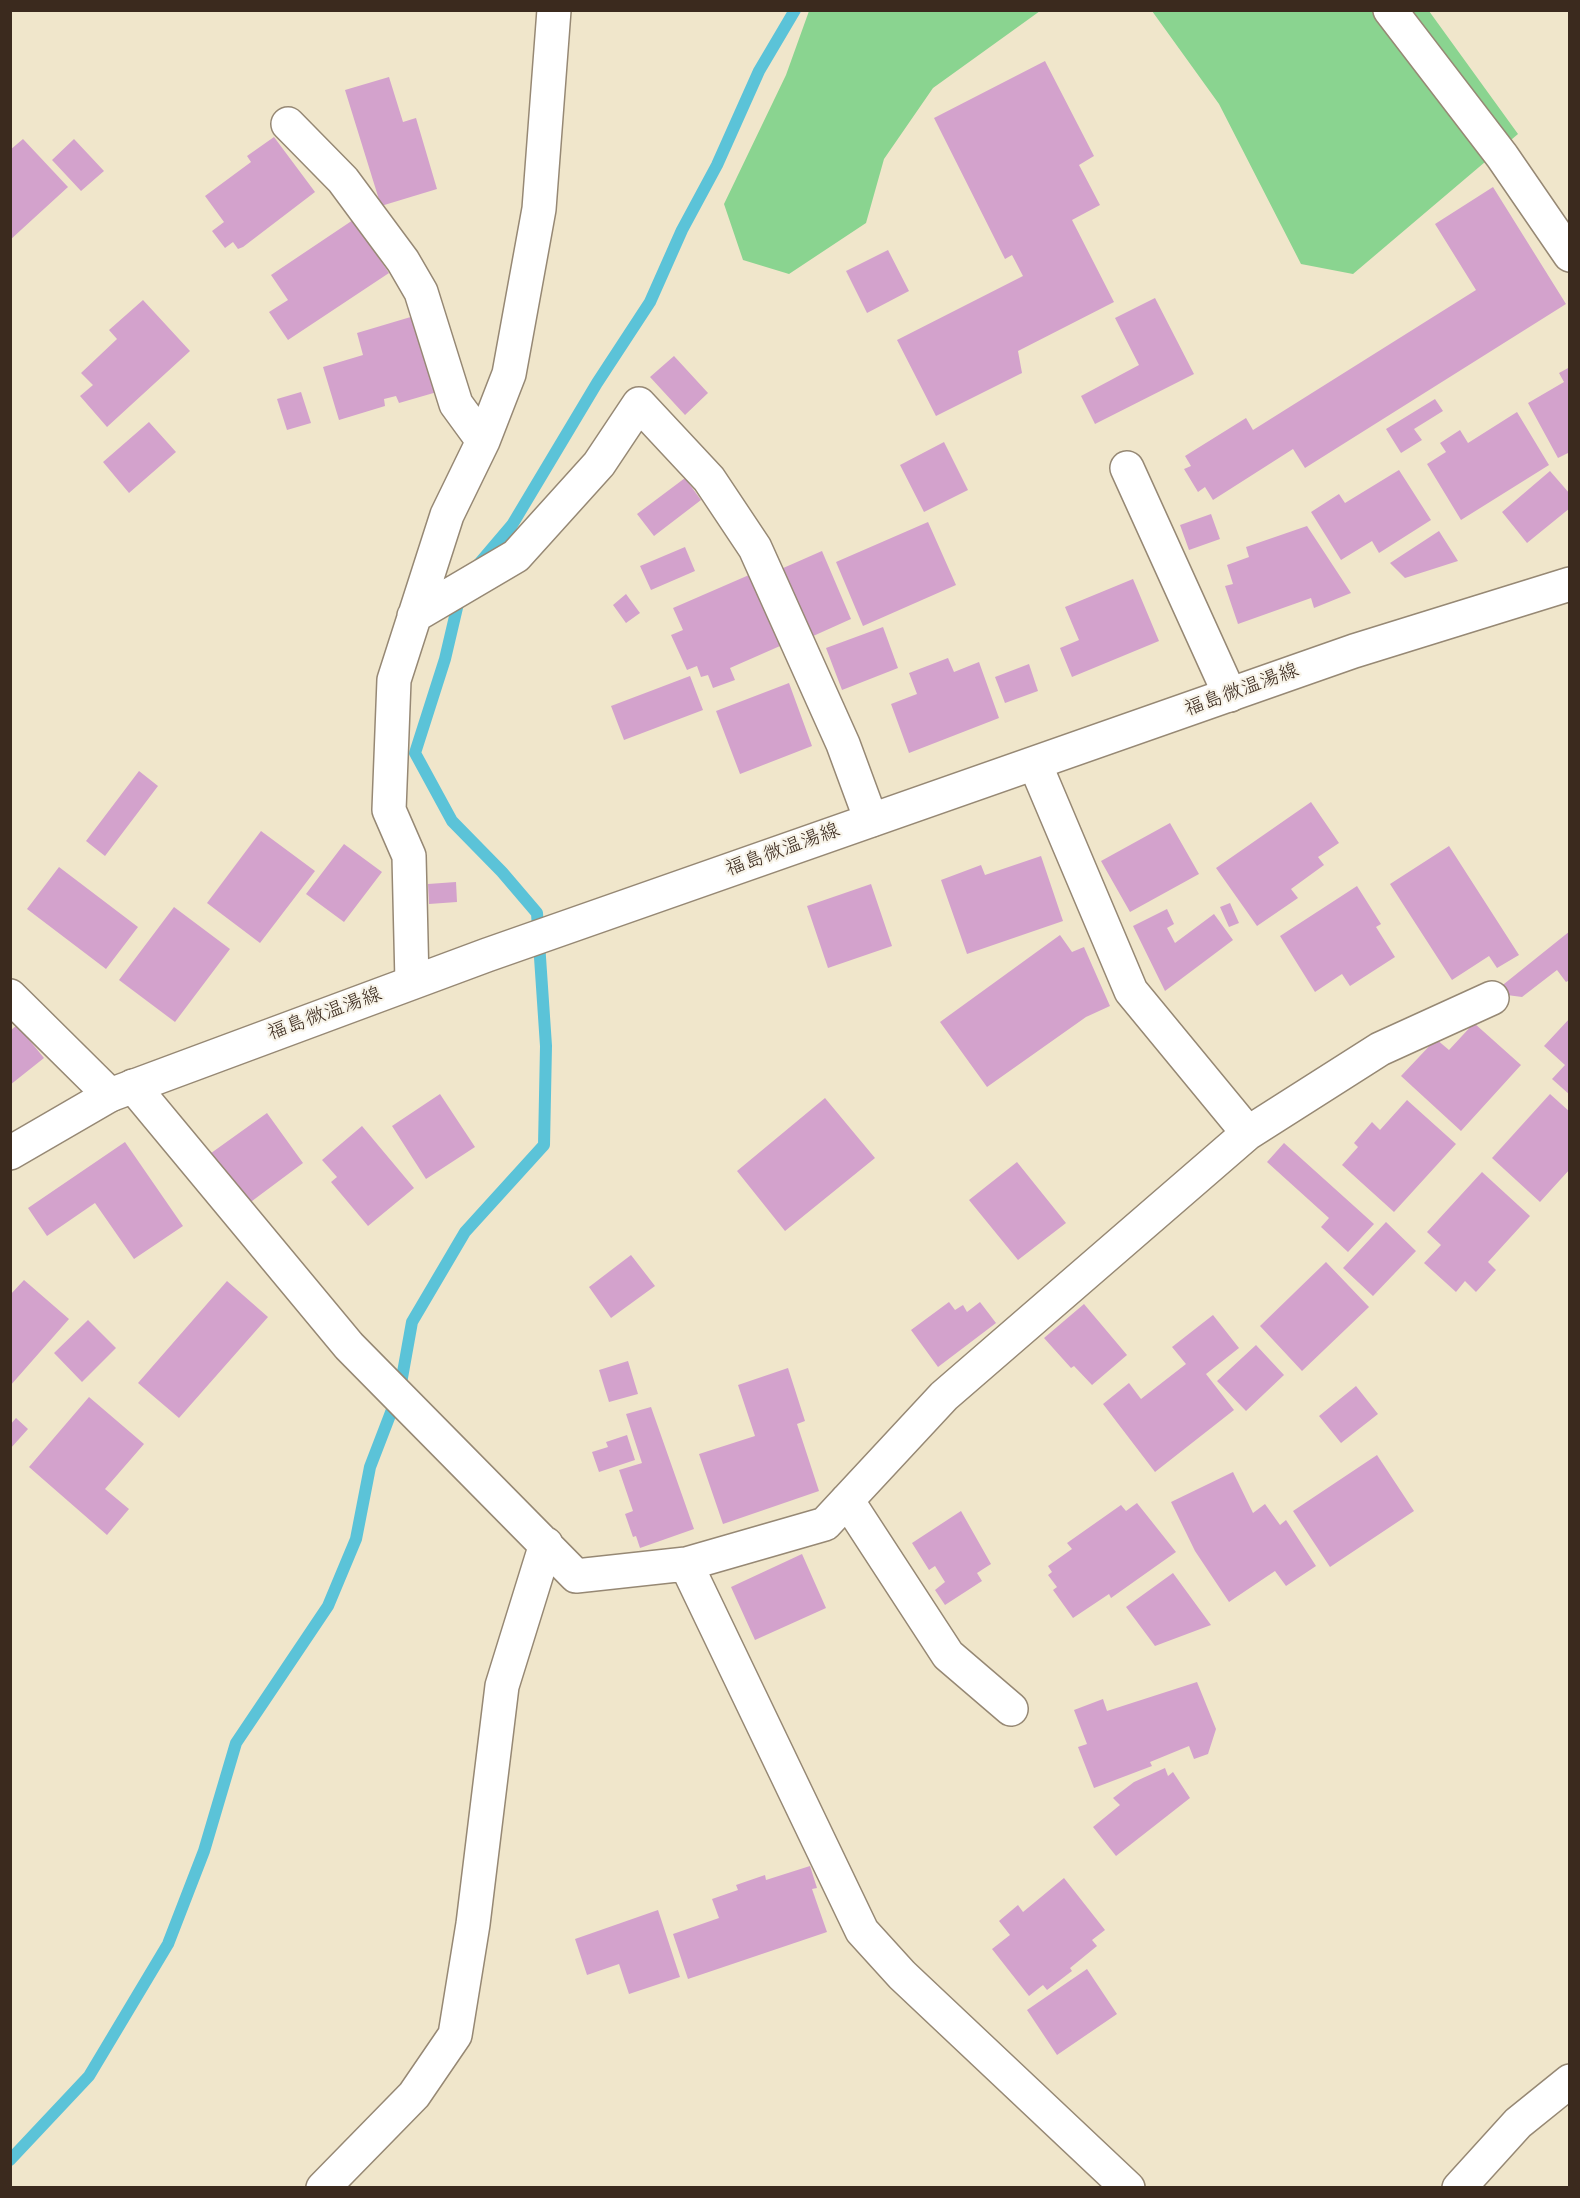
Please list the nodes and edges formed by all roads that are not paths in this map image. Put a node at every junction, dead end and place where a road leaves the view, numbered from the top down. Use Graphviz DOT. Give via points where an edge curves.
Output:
graph roads {
  1 [pos="554,10"];
  2 [pos="1390,10"];
  3 [pos="288,124"];
  4 [pos="1569,255"];
  5 [pos="483,441"];
  6 [pos="1127,468"];
  7 [pos="1569,584"];
  8 [pos="414,616"];
  9 [pos="1230,695"];
  10 [pos="1035,764"];
  11 [pos="871,820"];
  12 [pos="412,982"];
  13 [pos="10,996"];
  14 [pos="1492,998"];
  15 [pos="121,1091"];
  16 [pos="1248,1133"];
  17 [pos="10,1152"];
  18 [pos="847,1500"];
  19 [pos="546,1544"];
  20 [pos="686,1564"];
  21 [pos="1011,1709"];
  22 [pos="1569,2081"];
  23 [pos="323,2187"];
  24 [pos="1128,2187"];
  25 [pos="1459,2187"];
  1 -- 5 [label="street" via="539,209 509,374"];
  2 -- 4 [label="street" via="1502,156"];
  3 -- 5 [label="street" via="343,180 403,261 421,292 456,404"];
  5 -- 8 [label="street" via="447,515"];
  6 -- 9 [label="street"];
  7 -- 9 [label="street, 福島微温湯線" via="1354,651"];
  8 -- 11 [label="street" via="516,556 599,464 639,404 709,480 755,548 843,744"];
  8 -- 12 [label="street" via="394,680 389,810 409,856"];
  9 -- 10 [label="street, 福島微温湯線"];
  10 -- 11 [label="street, 福島微温湯線"];
  10 -- 16 [label="street" via="1131,991"];
  11 -- 12 [label="street, 福島微温湯線"];
  12 -- 15 [label="street, 福島微温湯線"];
  13 -- 15 [label="street"];
  14 -- 16 [label="street" via="1380,1049"];
  15 -- 17 [label="street, 福島微温湯線"];
  15 -- 19 [label="street" via="349,1346"];
  16 -- 18 [label="street" via="944,1396"];
  18 -- 20 [label="street" via="825,1524"];
  18 -- 21 [label="street" via="948,1655"];
  19 -- 20 [label="street" via="576,1576"];
  19 -- 23 [label="street" via="502,1686 473,1924 454,2035 414,2095"];
  20 -- 24 [label="street" via="862,1931 902,1976"];
  22 -- 25 [label="street" via="1518,2123"];
}
